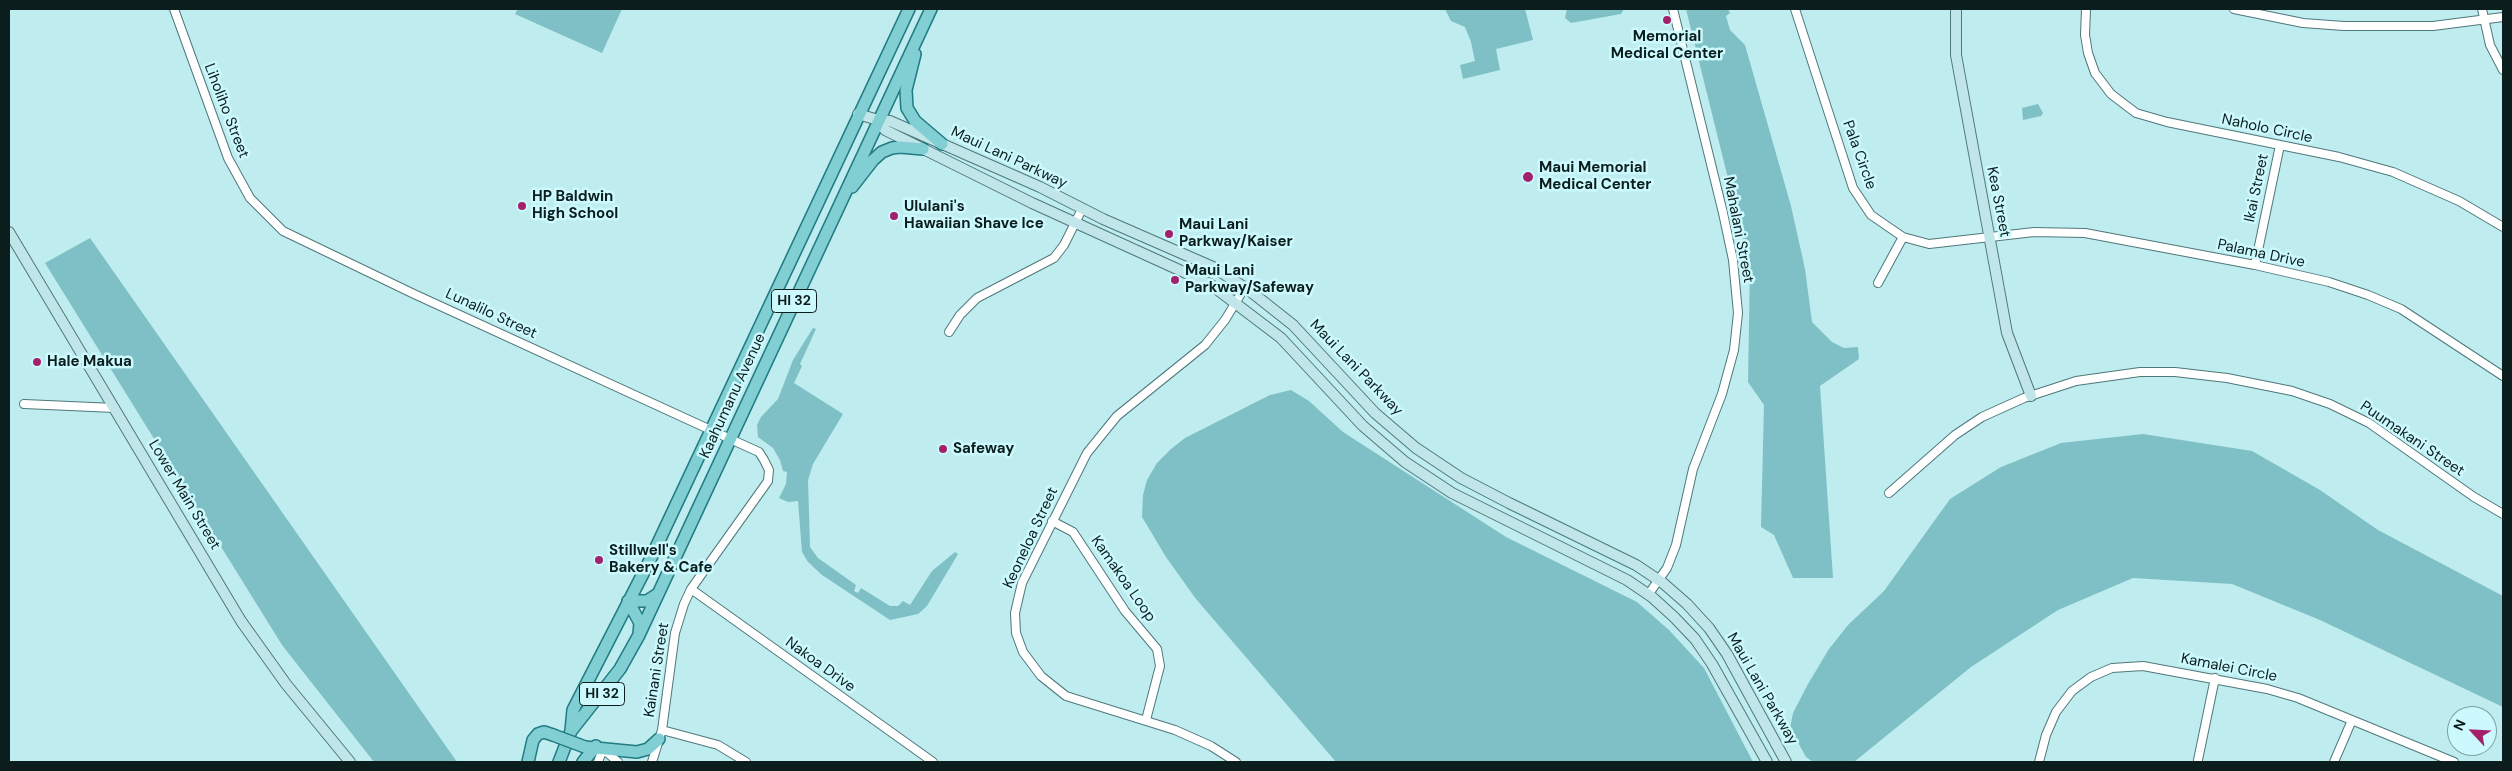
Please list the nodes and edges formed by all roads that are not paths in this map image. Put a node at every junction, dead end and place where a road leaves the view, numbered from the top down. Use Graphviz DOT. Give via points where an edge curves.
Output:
graph roads {
  1 [pos="174,9"];
  2 [pos="909,9"];
  3 [pos="931,9"];
  4 [pos="1674,9"];
  5 [pos="1795,9"];
  6 [pos="1956,9"];
  7 [pos="2086,9"];
  8 [pos="2234,9"];
  9 [pos="2482,9"];
  10 [pos="2503,16"];
  11 [pos="2484,20"];
  12 [pos="920,32"];
  13 [pos="2503,70"];
  14 [pos="858,114"];
  15 [pos="878,120"];
  16 [pos="942,144"];
  17 [pos="2280,145"];
  18 [pos="923,149"];
  19 [pos="840,202"];
  20 [pos="1082,209"];
  21 [pos="266,215"];
  22 [pos="1076,222"];
  23 [pos="2503,227"];
  24 [pos="9,232"];
  25 [pos="1902,237"];
  26 [pos="1990,238"];
  27 [pos="2255,265"];
  28 [pos="1878,283"];
  29 [pos="1245,287"];
  30 [pos="1236,302"];
  31 [pos="949,332"];
  32 [pos="2503,376"];
  33 [pos="2031,396"];
  34 [pos="24,404"];
  35 [pos="115,408"];
  36 [pos="710,430"];
  37 [pos="730,439"];
  38 [pos="1889,493"];
  39 [pos="2503,514"];
  40 [pos="1052,521"];
  41 [pos="1658,580"];
  42 [pos="691,588"];
  43 [pos="658,594"];
  44 [pos="1648,595"];
  45 [pos="628,601"];
  46 [pos="639,635"];
  47 [pos="2215,678"];
  48 [pos="1146,720"];
  49 [pos="2352,720"];
  50 [pos="571,731"];
  51 [pos="660,734"];
  52 [pos="594,747"];
  53 [pos="2198,760"];
  54 [pos="350,762"];
  55 [pos="528,762"];
  56 [pos="559,762"];
  57 [pos="583,762"];
  58 [pos="598,762"];
  59 [pos="618,762"];
  60 [pos="652,762"];
  61 [pos="746,762"];
  62 [pos="932,762"];
  63 [pos="1236,762"];
  64 [pos="1768,762"];
  65 [pos="1786,762"];
  66 [pos="2039,762"];
  67 [pos="2334,762"];
  68 [pos="2454,762"];
  1 -- 21 [label="street, Liholiho Street" via="228,158 250,198"];
  2 -- 14 [label="main road, Kaahumanu Avenue / HI 32"];
  3 -- 12 [label="main road, Kaahumanu Avenue / HI 32"];
  4 -- 41 [label="street, Mahalani Street" via="1725,222 1738,312 1734,350 1722,394 1692,469 1676,545 1667,568"];
  5 -- 25 [label="street, Pala Circle" via="1854,188 1871,215"];
  6 -- 26 [label="main road, Kea Street" via="1958,65"];
  7 -- 17 [label="street, Naholo Circle" via="2085,36 2092,66 2099,80 2120,102 2136,113 2167,122"];
  8 -- 11 [label="street" via="2303,23 2344,26 2433,26"];
  9 -- 11 [label="street"];
  10 -- 11 [label="street"];
  11 -- 13 [label="street" via="2493,54"];
  12 -- 15 [label="main road, Kaahumanu Avenue / HI 32"];
  12 -- 16 [label="main road" via="906,90 907,108 915,122"];
  14 -- 15 [label="main road, Maui Lani Parkway"];
  14 -- 36 [label="main road, Kaahumanu Avenue / HI 32"];
  15 -- 16 [label="main road, Maui Lani Parkway" via="890,121"];
  15 -- 18 [label="main road, Maui Lani Parkway" via="885,130"];
  15 -- 19 [label="main road, Kaahumanu Avenue / HI 32"];
  16 -- 20 [label="main road, Maui Lani Parkway"];
  17 -- 23 [label="street, Naholo Circle" via="2393,172 2459,201"];
  17 -- 27 [label="street, Ikai Street"];
  18 -- 19 [label="main road" via="892,148 882,152"];
  18 -- 22 [label="main road, Maui Lani Parkway"];
  19 -- 37 [label="main road, Kaahumanu Avenue / HI 32"];
  20 -- 22 [label="street"];
  20 -- 29 [label="main road, Maui Lani Parkway" via="1206,263"];
  21 -- 36 [label="street, Lunalilo Street" via="283,231 303,242"];
  22 -- 30 [label="main road, Maui Lani Parkway" via="1210,284"];
  22 -- 31 [label="street" via="1054,258 977,298"];
  24 -- 35 [label="main road, Lower Main Street"];
  25 -- 26 [label="street, Pala Circle" via="1929,244"];
  25 -- 28 [label="street"];
  26 -- 27 [label="street, Palama Drive" via="2034,232 2085,233"];
  26 -- 33 [label="main road, Kea Street" via="2007,333"];
  27 -- 32 [label="street, Palama Drive" via="2336,284 2380,300 2421,321"];
  29 -- 30 [label="street, Keoneloa Street"];
  29 -- 41 [label="main road, Maui Lani Parkway" via="1293,325 1375,413 1416,448 1461,478 1629,561"];
  30 -- 40 [label="street, Keoneloa Street" via="1205,345 1117,416 1087,453"];
  30 -- 44 [label="main road, Maui Lani Parkway" via="1280,338 1363,426 1405,462 1452,493 1627,580"];
  33 -- 38 [label="street, Puumakani Street" via="1982,417 1955,435"];
  33 -- 39 [label="street, Puumakani Street" via="2076,381 2140,372 2227,378 2292,391 2330,404 2369,423"];
  34 -- 35 [label="street"];
  35 -- 54 [label="main road, Lower Main Street" via="242,621 286,684"];
  36 -- 37 [label="street, Kainani Street"];
  36 -- 45 [label="main road, Kaahumanu Avenue / HI 32"];
  37 -- 42 [label="street, Kainani Street" via="759,452 769,475 762,490"];
  37 -- 43 [label="main road, Kaahumanu Avenue / HI 32"];
  40 -- 48 [label="street, Kamakoa Loop" via="1073,532 1125,611 1157,649 1160,666"];
  40 -- 48 [label="street, Keoneloa Street" via="1022,583 1014,613 1022,652 1041,676 1066,696"];
  41 -- 44 [label="street, Mahalani Street"];
  41 -- 65 [label="main road, Maui Lani Parkway" via="1687,604 1722,648"];
  42 -- 51 [label="street, Kainani Street" via="675,633"];
  42 -- 62 [label="street, Nakoa Drive"];
  43 -- 45 [label="main road" via="647,601"];
  43 -- 46 [label="main road, Kaahumanu Avenue / HI 32"];
  44 -- 64 [label="main road, Maui Lani Parkway" via="1674,617 1703,652"];
  45 -- 46 [label="main road" via="640,623"];
  45 -- 50 [label="main road, Kaahumanu Avenue / HI 32" via="573,710"];
  46 -- 50 [label="main road, Kaahumanu Avenue / HI 32" via="620,669"];
  47 -- 49 [label="street, Kamalei Circle" via="2298,698"];
  47 -- 53 [label="street"];
  47 -- 66 [label="street, Kamalei Circle" via="2144,666 2101,672 2072,691 2056,712"];
  48 -- 63 [label="street, Keoneloa Street" via="1211,746"];
  49 -- 67 [label="street"];
  49 -- 68 [label="street, Kamalei Circle"];
  50 -- 56 [label="main road, Kaahumanu Avenue / HI 32"];
  51 -- 52 [label="main road" via="644,751"];
  51 -- 60 [label="street, Kainani Street"];
  51 -- 61 [label="street" via="718,745"];
  52 -- 55 [label="main road, bridge" via="540,732 535,736"];
  52 -- 57 [label="main road"];
  52 -- 58 [label="street"];
  52 -- 59 [label="street"];
}
